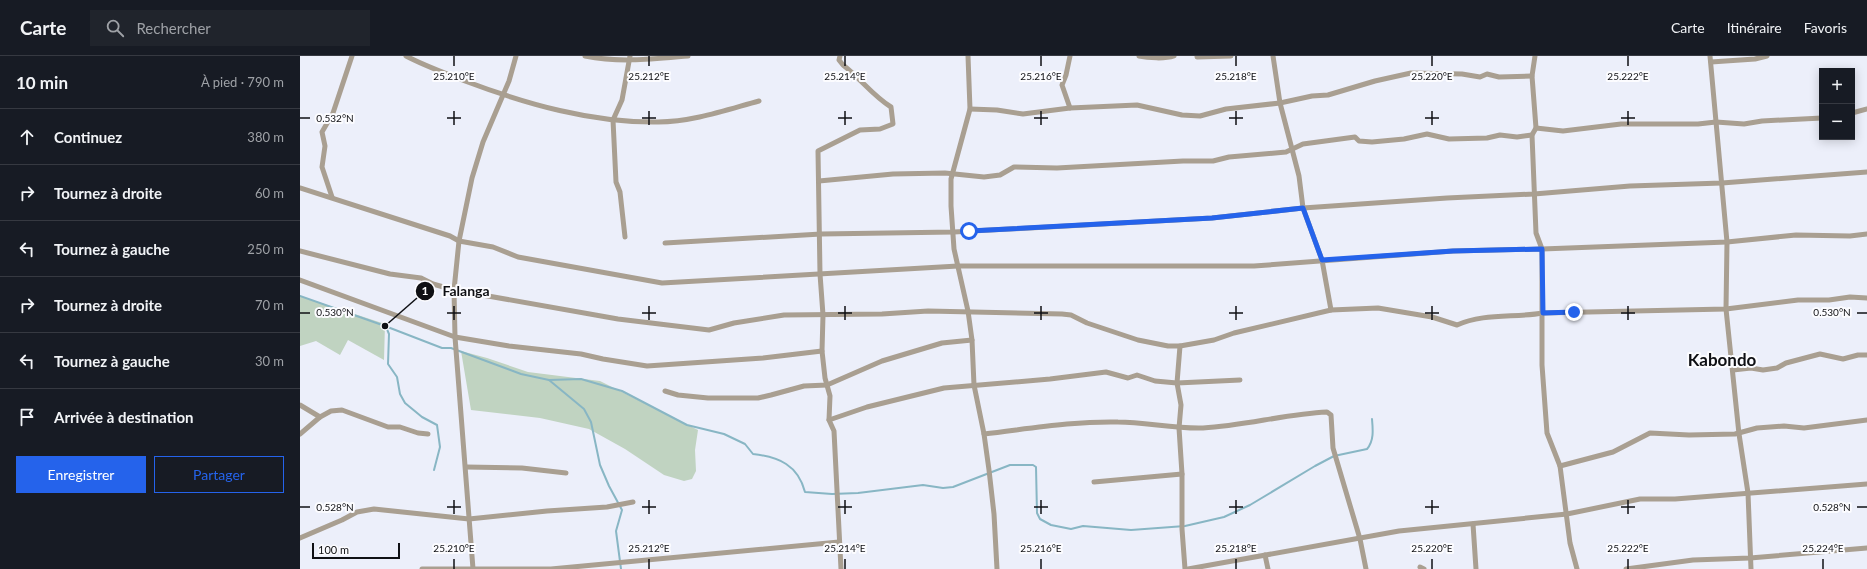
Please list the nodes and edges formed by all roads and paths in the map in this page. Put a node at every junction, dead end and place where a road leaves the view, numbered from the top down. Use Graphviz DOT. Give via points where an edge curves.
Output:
graph roads {
  1 [pos="352,56"];
  2 [pos="406,56"];
  3 [pos="516,56"];
  4 [pos="585,56"];
  5 [pos="688,56"];
  6 [pos="840,56"];
  7 [pos="968,56"];
  8 [pos="1070,56"];
  9 [pos="1139,56"];
  10 [pos="1174,56"];
  11 [pos="1231,56"];
  12 [pos="1273,56"];
  13 [pos="1535,56"];
  14 [pos="1710,56"];
  15 [pos="1767,56"];
  16 [pos="1197,57"];
  17 [pos="629,58"];
  18 [pos="1711,62"];
  19 [pos="1532,76"];
  20 [pos="503,95"];
  21 [pos="759,101"];
  22 [pos="1280,103"];
  23 [pos="1070,108"];
  24 [pos="970,109"];
  25 [pos="1867,109"];
  26 [pos="1855,112"];
  27 [pos="1819,118"];
  28 [pos="613,120"];
  29 [pos="1716,122"];
  30 [pos="1536,128"];
  31 [pos="1532,135"];
  32 [pos="1293,149"];
  33 [pos="1867,172"];
  34 [pos="952,176"];
  35 [pos="819,181"];
  36 [pos="1722,183"];
  37 [pos="300,188"];
  38 [pos="1534,194"];
  39 [pos="332,197"];
  40 [pos="1303,208"];
  41 [pos="954,232"];
  42 [pos="821,234"];
  43 [pos="1867,234"];
  44 [pos="625,237"];
  45 [pos="459,241"];
  46 [pos="1727,242"];
  47 [pos="665,243"];
  48 [pos="1542,249"];
  49 [pos="300,251"];
  50 [pos="1322,260"];
  51 [pos="958,266"];
  52 [pos="820,274"];
  53 [pos="300,280"];
  54 [pos="454,290"];
  55 [pos="1867,298"];
  56 [pos="1726,309"];
  57 [pos="1331,310"];
  58 [pos="968,311"];
  59 [pos="1543,313"];
  60 [pos="823,315"];
  61 [pos="455,337"];
  62 [pos="972,340"];
  63 [pos="1180,346"];
  64 [pos="822,351"];
  65 [pos="1867,355"];
  66 [pos="1733,370"];
  67 [pos="1240,380"];
  68 [pos="1177,383"];
  69 [pos="827,385"];
  70 [pos="974,385"];
  71 [pos="665,391"];
  72 [pos="300,405"];
  73 [pos="320,417"];
  74 [pos="829,420"];
  75 [pos="1867,420"];
  76 [pos="1179,428"];
  77 [pos="300,434"];
  78 [pos="428,434"];
  79 [pos="984,434"];
  80 [pos="1739,434"];
  81 [pos="1560,466"];
  82 [pos="466,467"];
  83 [pos="566,473"];
  84 [pos="1182,474"];
  85 [pos="1094,482"];
  86 [pos="1867,484"];
  87 [pos="1748,493"];
  88 [pos="632,502"];
  89 [pos="1566,514"];
  90 [pos="470,519"];
  91 [pos="1473,524"];
  92 [pos="300,538"];
  93 [pos="1360,539"];
  94 [pos="839,542"];
  95 [pos="1867,548"];
  96 [pos="1265,555"];
  97 [pos="1750,558"];
  98 [pos="422,569"];
  99 [pos="473,569"];
  100 [pos="841,569"];
  101 [pos="997,569"];
  102 [pos="1187,569"];
  103 [pos="1268,569"];
  104 [pos="1366,569"];
  105 [pos="1476,569"];
  106 [pos="1577,569"];
  107 [pos="1626,569"];
  108 [pos="1751,569"];
  1 -- 39 [label="street" via="333,113 322,132 325,146 322,168"];
  2 -- 20 [label="street"];
  3 -- 20 [label="street"];
  4 -- 17 [label="street"];
  5 -- 17 [label="street"];
  6 -- 35 [label="street" via="839,60 843,65 879,99 891,106 893,124 880,130 860,130 820,149"];
  7 -- 24 [label="street"];
  8 -- 23 [label="street" via="1062,85"];
  9 -- 10 [label="street" via="1150,59"];
  11 -- 16 [label="street"];
  12 -- 22 [label="street"];
  13 -- 19 [label="street"];
  14 -- 18 [label="street"];
  15 -- 18 [label="street"];
  17 -- 28 [label="street" via="622,100"];
  18 -- 29 [label="street"];
  19 -- 22 [label="street" via="1498,77 1487,74 1480,77 1411,73 1328,95"];
  19 -- 30 [label="street"];
  20 -- 28 [label="street"];
  20 -- 45 [label="street" via="483,142"];
  21 -- 28 [label="street" via="695,118 658,122"];
  22 -- 23 [label="street" via="1226,109 1200,116 1182,115 1137,105"];
  22 -- 32 [label="street"];
  23 -- 24 [label="street" via="1023,114"];
  24 -- 34 [label="street"];
  25 -- 26 [label="street"];
  27 -- 29 [label="street" via="1744,124"];
  28 -- 44 [label="street" via="616,182 620,192"];
  29 -- 30 [label="street" via="1621,124 1562,131"];
  29 -- 36 [label="street"];
  30 -- 31 [label="street"];
  31 -- 32 [label="street" via="1449,140 1427,134 1372,142 1345,137 1338,141 1303,144"];
  31 -- 38 [label="street"];
  32 -- 34 [label="street" via="1213,161 1014,168 1000,175"];
  32 -- 40 [label="street"];
  33 -- 36 [label="street"];
  34 -- 35 [label="street" via="945,173 887,175"];
  34 -- 41 [label="street" via="951,206"];
  35 -- 42 [label="street"];
  36 -- 38 [label="street" via="1630,186"];
  36 -- 46 [label="street"];
  37 -- 39 [label="street"];
  38 -- 40 [label="street"];
  38 -- 48 [label="street" via="1536,233"];
  39 -- 45 [label="street"];
  40 -- 41 [label="street" via="1212,218"];
  40 -- 50 [label="street"];
  41 -- 42 [label="street"];
  41 -- 51 [label="street"];
  42 -- 47 [label="street"];
  42 -- 52 [label="street"];
  43 -- 46 [label="street" via="1796,235"];
  45 -- 52 [label="street" via="493,247 518,257 662,283"];
  45 -- 54 [label="street"];
  46 -- 48 [label="street"];
  46 -- 56 [label="street"];
  48 -- 50 [label="street" via="1453,251"];
  48 -- 59 [label="street"];
  49 -- 54 [label="street" via="390,274 421,278"];
  50 -- 51 [label="street" via="1254,266"];
  50 -- 57 [label="street"];
  51 -- 52 [label="street"];
  51 -- 58 [label="street"];
  52 -- 60 [label="street"];
  53 -- 61 [label="street"];
  54 -- 60 [label="street" via="618,319 709,330 784,315"];
  54 -- 61 [label="street"];
  55 -- 56 [label="street" via="1798,300"];
  56 -- 59 [label="street"];
  56 -- 66 [label="street"];
  57 -- 59 [label="street" via="1378,308 1432,317 1457,325 1468,320"];
  57 -- 63 [label="street" via="1214,340"];
  58 -- 60 [label="street"];
  58 -- 62 [label="street"];
  58 -- 63 [label="street" via="1071,315 1138,340"];
  59 -- 81 [label="street" via="1542,365 1547,433"];
  60 -- 64 [label="street"];
  61 -- 64 [label="street" via="581,354 647,366"];
  61 -- 82 [label="street"];
  62 -- 69 [label="street" via="942,343 882,361"];
  62 -- 70 [label="street"];
  63 -- 68 [label="street"];
  64 -- 69 [label="street"];
  65 -- 66 [label="street" via="1843,359 1820,354 1777,368"];
  66 -- 80 [label="street"];
  67 -- 68 [label="street"];
  68 -- 70 [label="street" via="1155,381 1137,375 1128,378 1106,372"];
  68 -- 76 [label="street" via="1181,405"];
  69 -- 71 [label="street" via="804,386 758,398 678,396"];
  69 -- 74 [label="street" via="830,396"];
  70 -- 74 [label="street" via="928,392 867,407"];
  70 -- 79 [label="street"];
  72 -- 73 [label="street"];
  73 -- 77 [label="street"];
  73 -- 78 [label="street" via="331,411 342,410 388,427 400,427"];
  74 -- 94 [label="street" via="834,431"];
  75 -- 80 [label="street" via="1808,428 1757,428"];
  76 -- 79 [label="street" via="1141,423 1095,422"];
  76 -- 84 [label="street"];
  76 -- 93 [label="street" via="1252,423 1327,412 1332,415 1334,452"];
  79 -- 101 [label="street" via="994,514"];
  80 -- 81 [label="street" via="1650,433 1613,452"];
  80 -- 87 [label="street"];
  81 -- 89 [label="street"];
  82 -- 83 [label="street" via="522,468"];
  82 -- 90 [label="street"];
  84 -- 85 [label="street"];
  84 -- 102 [label="street" via="1182,527"];
  86 -- 87 [label="street"];
  87 -- 89 [label="street" via="1675,499 1640,498"];
  87 -- 97 [label="street"];
  88 -- 90 [label="street" via="616,506"];
  89 -- 91 [label="street"];
  89 -- 106 [label="street"];
  90 -- 92 [label="street" via="374,509 357,512"];
  90 -- 99 [label="street"];
  91 -- 93 [label="street" via="1399,531"];
  91 -- 105 [label="street"];
  93 -- 96 [label="street"];
  93 -- 104 [label="street"];
  94 -- 99 [label="street" via="551,568"];
  94 -- 100 [label="street"];
  95 -- 97 [label="street"];
  96 -- 102 [label="street"];
  96 -- 103 [label="street"];
  97 -- 107 [label="street" via="1693,560"];
  97 -- 108 [label="street"];
  98 -- 99 [label="street"];
}
